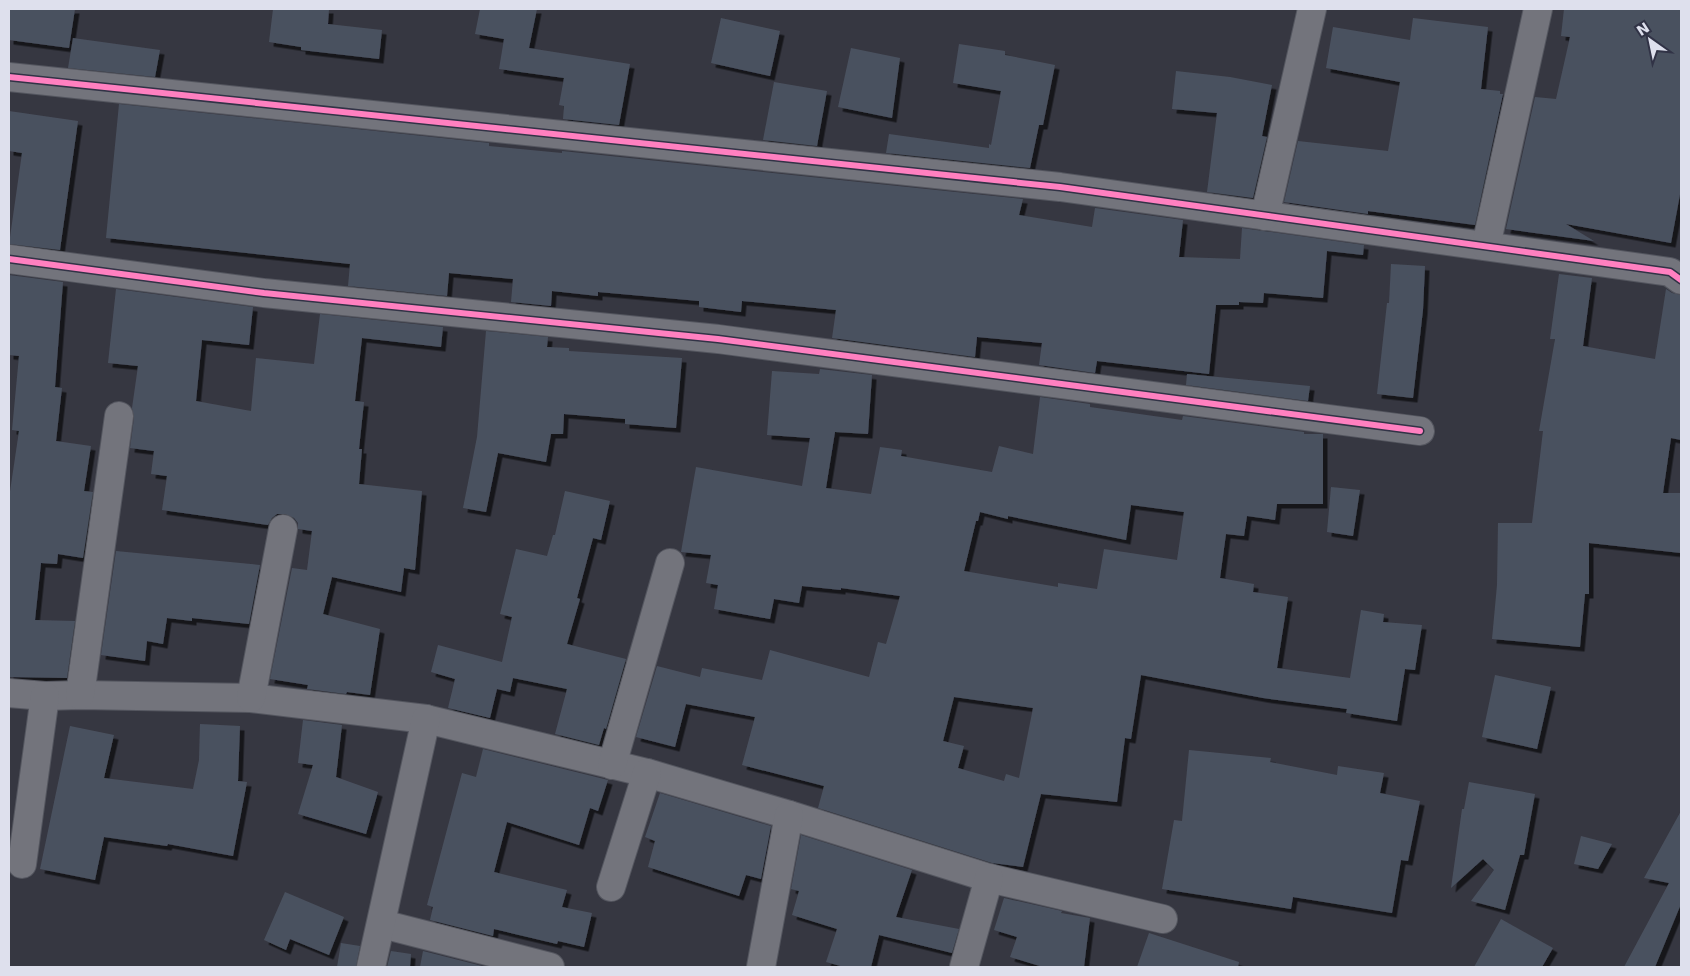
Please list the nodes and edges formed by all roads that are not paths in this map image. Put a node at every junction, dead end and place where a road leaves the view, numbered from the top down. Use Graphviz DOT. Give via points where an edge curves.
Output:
graph roads {
  1 [pos="1312,9"];
  2 [pos="1538,9"];
  3 [pos="9,77"];
  4 [pos="1265,216"];
  5 [pos="1486,246"];
  6 [pos="9,259"];
  7 [pos="1681,280"];
  8 [pos="119,416"];
  9 [pos="1420,431"];
  10 [pos="283,529"];
  11 [pos="670,563"];
  12 [pos="9,693"];
  13 [pos="80,695"];
  14 [pos="45,696"];
  15 [pos="252,698"];
  16 [pos="426,719"];
  17 [pos="612,765"];
  18 [pos="647,773"];
  19 [pos="789,815"];
  20 [pos="22,864"];
  21 [pos="989,878"];
  22 [pos="611,887"];
  23 [pos="1163,919"];
  24 [pos="382,924"];
  25 [pos="372,967"];
  26 [pos="550,967"];
  27 [pos="761,967"];
  28 [pos="964,967"];
  1 -- 4 [label="street"];
  2 -- 5 [label="street"];
  3 -- 4 [label="street" via="1060,187"];
  4 -- 5 [label="street"];
  5 -- 7 [label="street" via="1670,272"];
  6 -- 9 [label="street" via="264,293 718,339"];
  8 -- 13 [label="street"];
  10 -- 15 [label="street"];
  11 -- 17 [label="street"];
  12 -- 14 [label="street"];
  13 -- 14 [label="street"];
  13 -- 15 [label="street"];
  14 -- 20 [label="street"];
  15 -- 16 [label="street"];
  16 -- 17 [label="street"];
  16 -- 24 [label="street"];
  17 -- 18 [label="street"];
  18 -- 19 [label="street"];
  18 -- 22 [label="street"];
  19 -- 21 [label="street"];
  19 -- 27 [label="street"];
  21 -- 23 [label="street"];
  21 -- 28 [label="street"];
  24 -- 25 [label="street"];
  24 -- 26 [label="street"];
}
